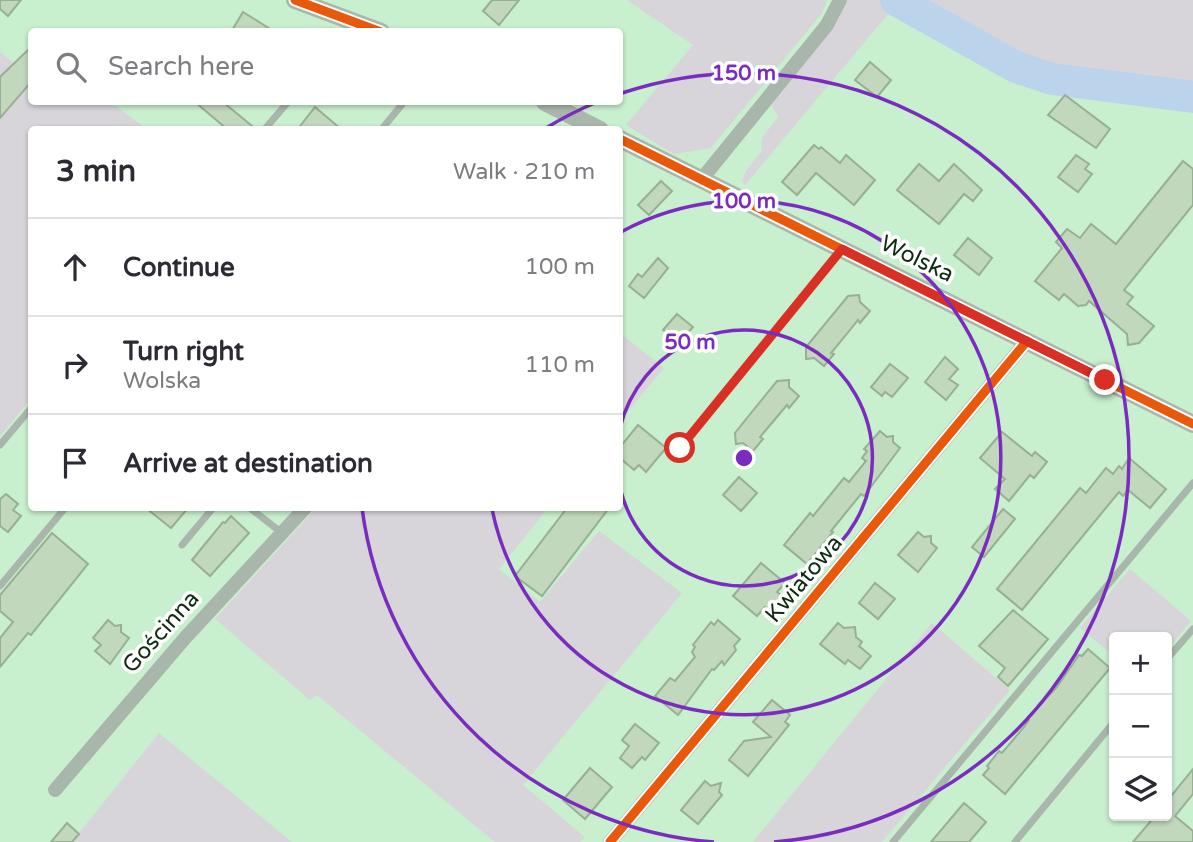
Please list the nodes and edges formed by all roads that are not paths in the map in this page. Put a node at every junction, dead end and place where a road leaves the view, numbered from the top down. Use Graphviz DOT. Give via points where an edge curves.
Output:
graph roads {
  1 [pos="295,0"];
  2 [pos="840,0"];
  3 [pos="351,27"];
  4 [pos="285,105"];
  5 [pos="402,105"];
  6 [pos="551,105"];
  7 [pos="267,126"];
  8 [pos="384,126"];
  9 [pos="592,126"];
  10 [pos="623,141"];
  11 [pos="701,180"];
  12 [pos="842,249"];
  13 [pos="1027,341"];
  14 [pos="28,412"];
  15 [pos="1193,424"];
  16 [pos="0,445"];
  17 [pos="680,448"];
  18 [pos="1193,483"];
  19 [pos="62,511"];
  20 [pos="210,511"];
  21 [pos="254,511"];
  22 [pos="302,511"];
  23 [pos="282,534"];
  24 [pos="182,545"];
  25 [pos="0,586"];
  26 [pos="1193,629"];
  27 [pos="1172,653"];
  28 [pos="1109,728"];
  29 [pos="55,790"];
  30 [pos="610,842"];
  31 [pos="893,842"];
  32 [pos="1016,842"];
  1 -- 3 [label="street"];
  2 -- 11 [label="street" via="827,25"];
  4 -- 7 [label="lane"];
  5 -- 8 [label="lane"];
  6 -- 9 [label="street"];
  10 -- 11 [label="street, Wolska"];
  11 -- 12 [label="street, Wolska"];
  12 -- 13 [label="street, Wolska"];
  12 -- 17 [label="lane"];
  13 -- 15 [label="street, Wolska"];
  13 -- 30 [label="street, Kwiatowa"];
  14 -- 16 [label="lane"];
  18 -- 31 [label="lane"];
  19 -- 25 [label="lane"];
  20 -- 24 [label="lane"];
  21 -- 23 [label="lane"];
  22 -- 23 [label="street, Gościnna"];
  23 -- 29 [label="street, Gościnna" via="185,638"];
  26 -- 27 [label="lane"];
  28 -- 32 [label="lane"];
}
